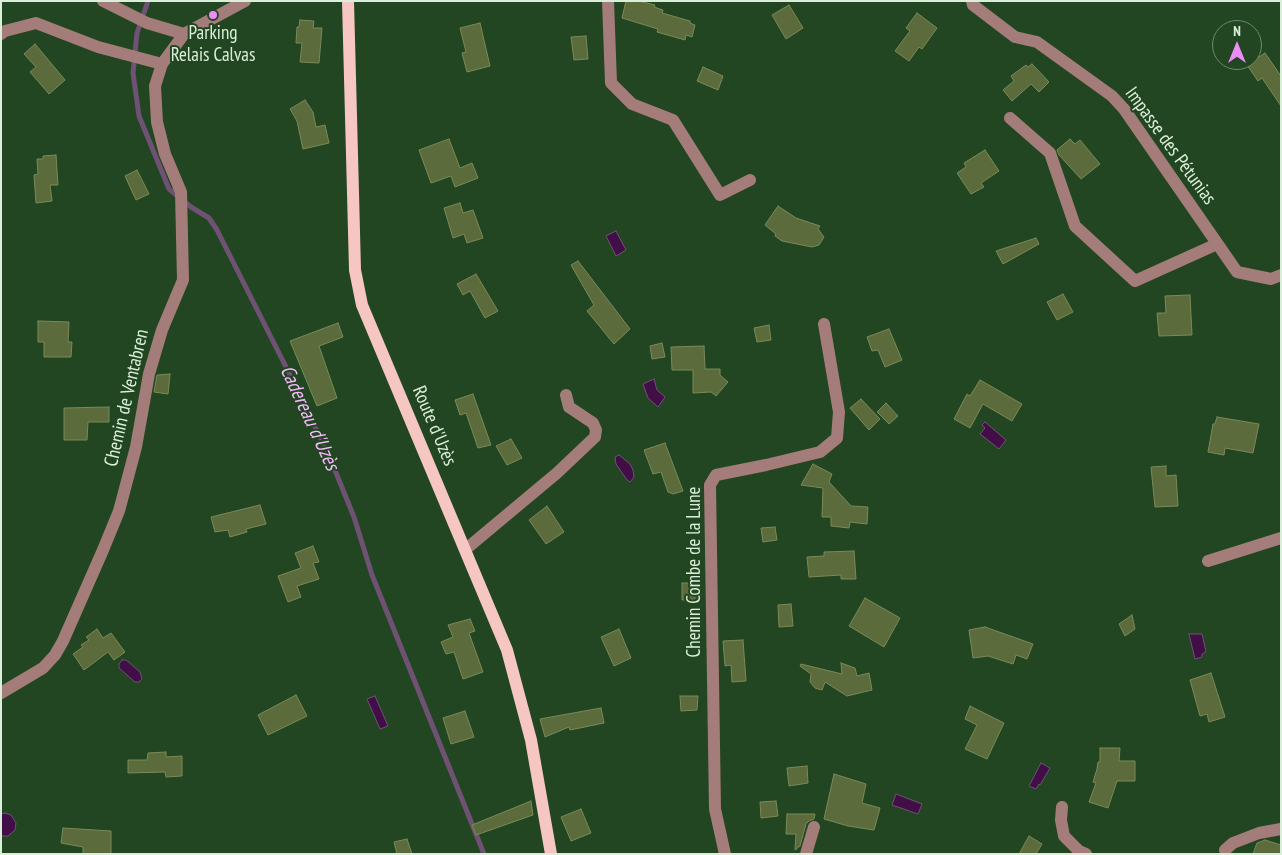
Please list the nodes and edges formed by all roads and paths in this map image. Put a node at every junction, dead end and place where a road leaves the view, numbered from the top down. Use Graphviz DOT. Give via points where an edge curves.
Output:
graph roads {
  1 [pos="104,1"];
  2 [pos="245,1"];
  3 [pos="348,1"];
  4 [pos="608,1"];
  5 [pos="972,1"];
  6 [pos="1,34"];
  7 [pos="184,34"];
  8 [pos="162,64"];
  9 [pos="1010,118"];
  10 [pos="750,180"];
  11 [pos="1217,244"];
  12 [pos="1281,275"];
  13 [pos="824,324"];
  14 [pos="566,395"];
  15 [pos="1281,538"];
  16 [pos="466,549"];
  17 [pos="1208,561"];
  18 [pos="1,693"];
  19 [pos="1062,807"];
  20 [pos="814,827"];
  21 [pos="1281,829"];
  22 [pos="1222,853"];
  23 [pos="552,854"];
  24 [pos="725,854"];
  25 [pos="806,854"];
  26 [pos="1086,854"];
  1 -- 7 [label="street" via="141,20"];
  2 -- 7 [label="street, Chemin de Ventabren"];
  3 -- 16 [label="main road, Route d'Uzès" via="355,270 362,305"];
  4 -- 10 [label="street" via="611,83 632,104 673,120 720,195"];
  5 -- 11 [label="street, Impasse des Pétunias" via="1015,37 1037,42 1112,96"];
  6 -- 8 [label="street" via="36,23 98,47"];
  7 -- 8 [label="street, Chemin de Ventabren"];
  8 -- 18 [label="street, Chemin de Ventabren" via="155,86 157,122 181,192 183,280 162,330 149,374 136,447 119,511 63,641 43,668"];
  9 -- 11 [label="street" via="1050,153 1075,226 1135,281"];
  11 -- 12 [label="street, Impasse des Pétunias" via="1237,272 1271,279"];
  13 -- 24 [label="street, Chemin Combe de la Lune" via="839,412 837,438 820,452 716,475 710,485 715,809"];
  14 -- 16 [label="street" via="569,407 593,423 596,437"];
  15 -- 17 [label="street"];
  16 -- 23 [label="main road, Route d'Uzès" via="506,650 531,740"];
  19 -- 26 [label="street" via="1064,836"];
  20 -- 25 [label="street"];
  21 -- 22 [label="street" via="1258,833 1233,843"];
}
